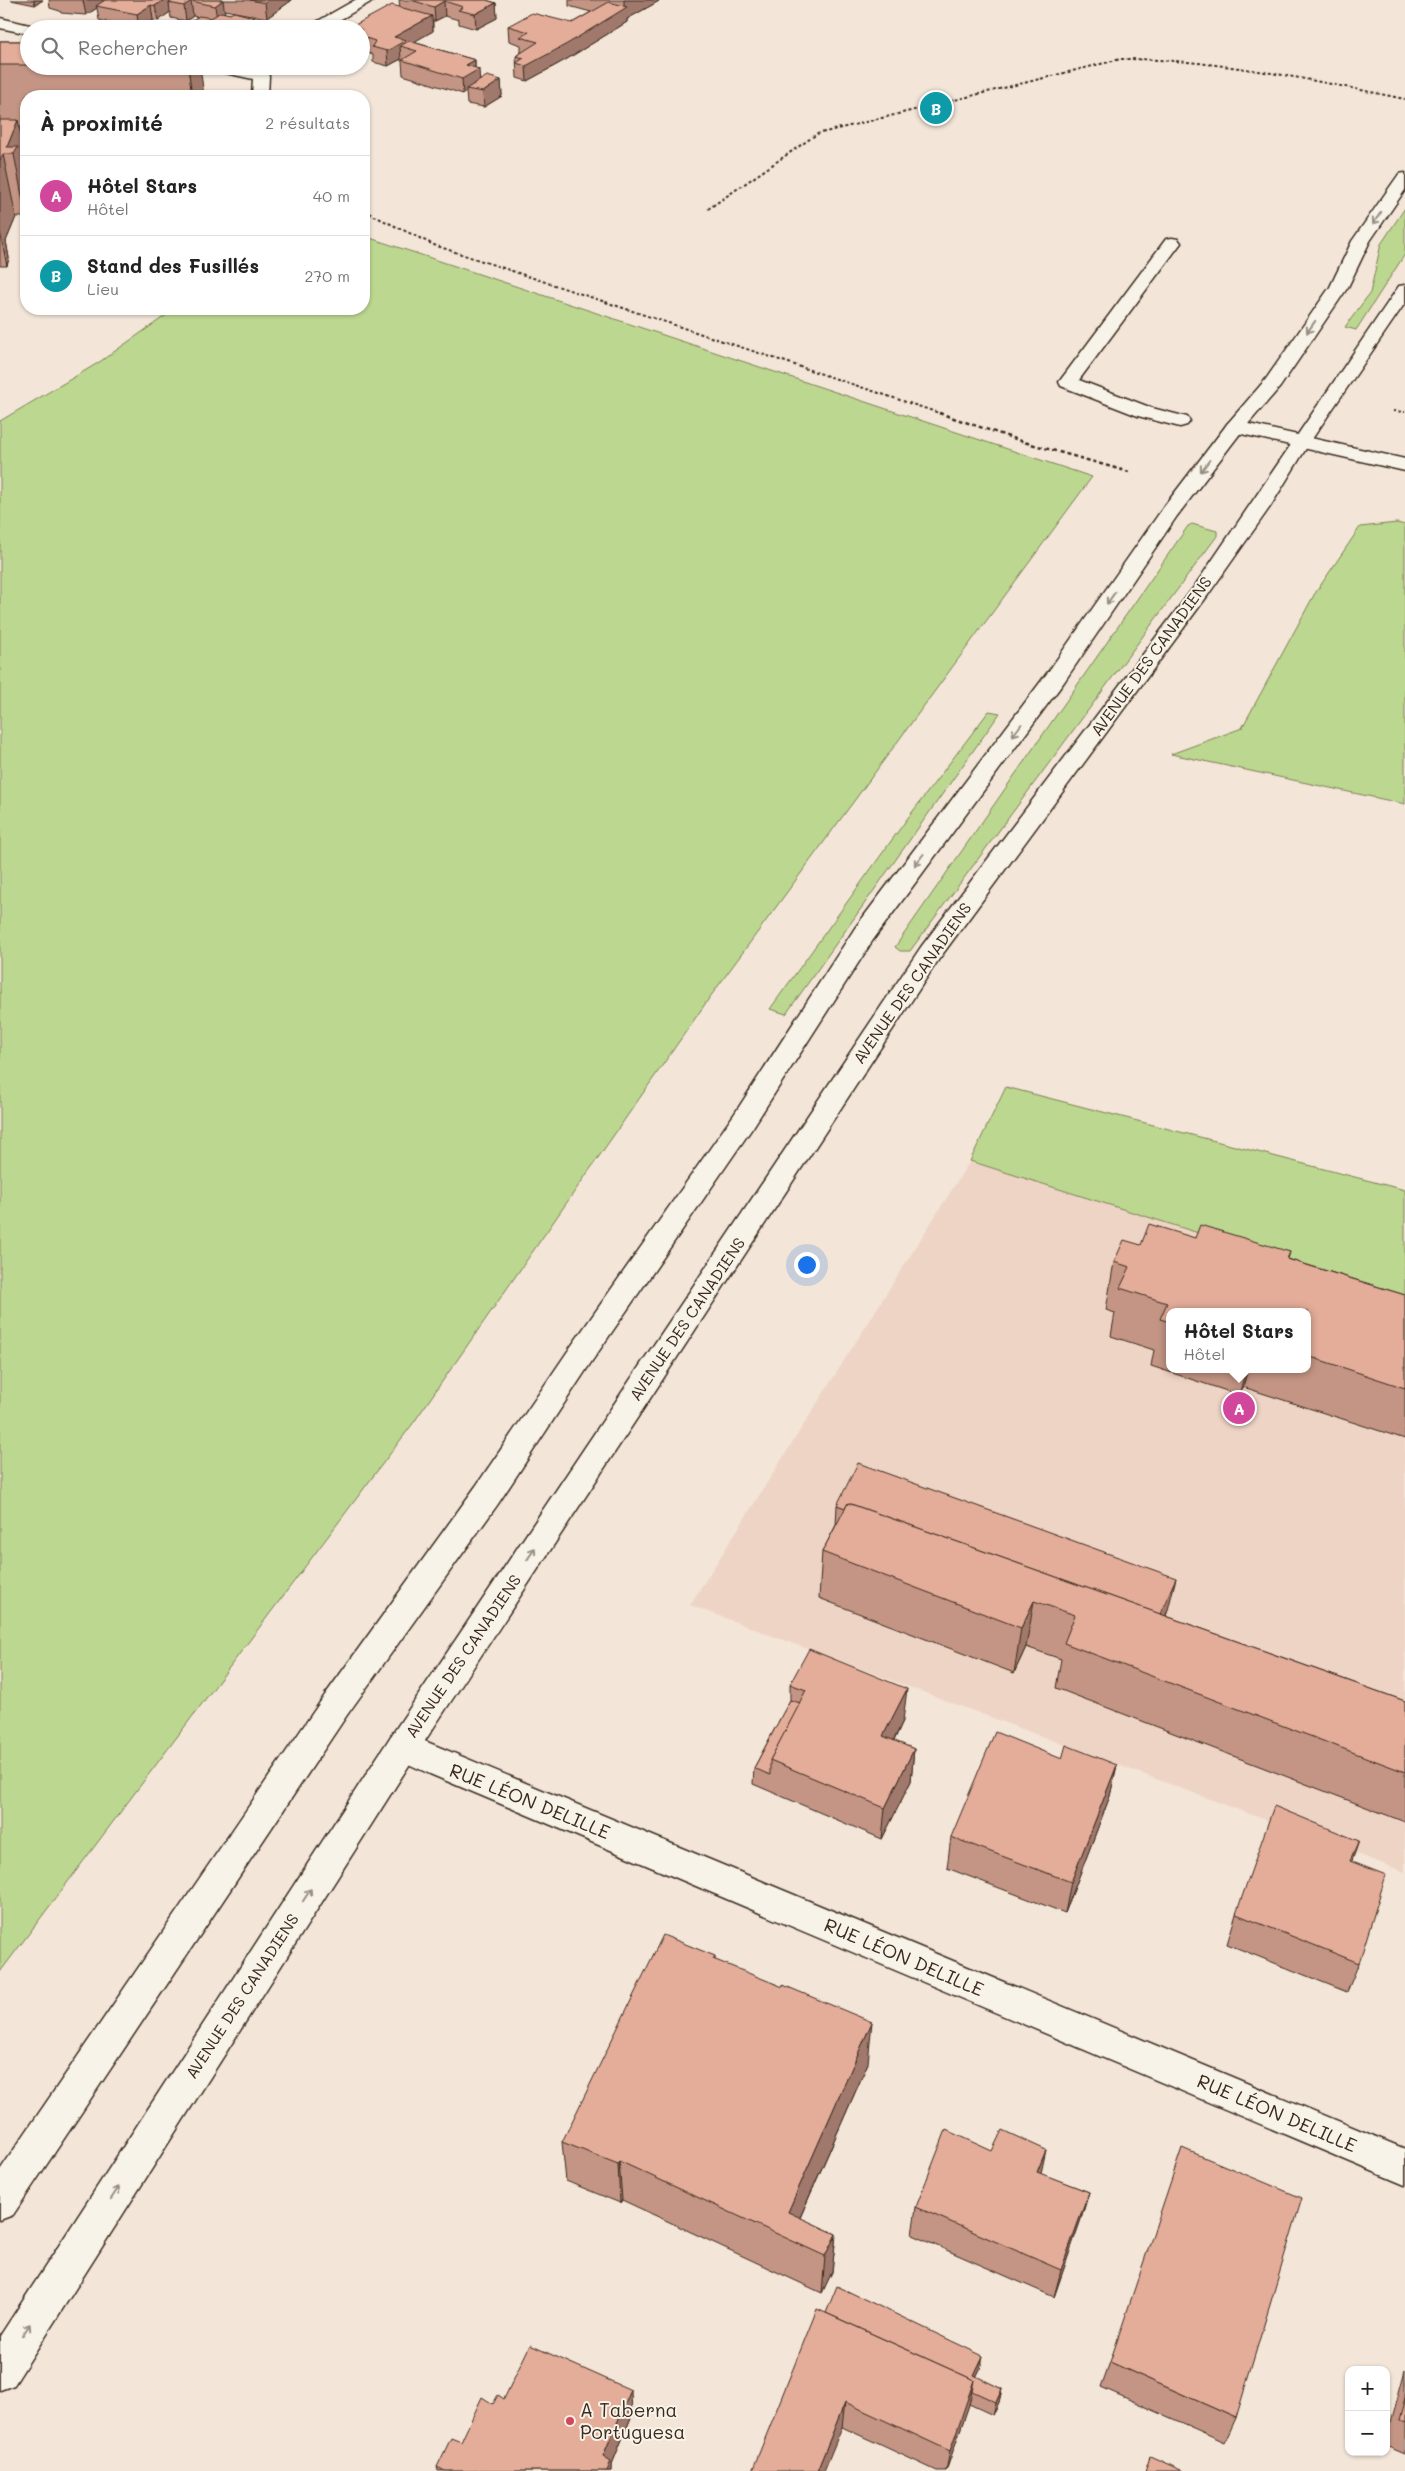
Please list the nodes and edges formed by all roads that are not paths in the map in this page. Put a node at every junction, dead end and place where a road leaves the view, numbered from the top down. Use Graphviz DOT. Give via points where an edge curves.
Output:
graph roads {
  1 [pos="366,0"];
  2 [pos="329,20"];
  3 [pos="0,23"];
  4 [pos="20,27"];
  5 [pos="258,75"];
  6 [pos="260,90"];
  7 [pos="1405,178"];
  8 [pos="1172,243"];
  9 [pos="1405,290"];
  10 [pos="1180,421"];
  11 [pos="1235,427"];
  12 [pos="1300,442"];
  13 [pos="1405,466"];
  14 [pos="403,1746"];
  15 [pos="1405,2166"];
  16 [pos="0,2202"];
  17 [pos="0,2371"];
  1 -- 2 [label="main road"];
  3 -- 4 [label="main road"];
  5 -- 6 [label="main road" via="261,76"];
  7 -- 11 [label="main road, one-way" via="1361,241 1339,287 1273,382"];
  8 -- 10 [label="main road" via="1068,382 1145,412"];
  9 -- 12 [label="main road, AVENUE DES CANADIENS"];
  11 -- 12 [label="main road"];
  11 -- 16 [label="main road, one-way" via="1170,512 1056,677 864,934 744,1120 587,1344 487,1495 336,1705"];
  12 -- 13 [label="main road"];
  14 -- 12 [label="main road, AVENUE DES CANADIENS, one-way" via="930,953 1201,591 1260,507"];
  14 -- 15 [label="main road, RUE LÉON DELILLE"];
  17 -- 14 [label="main road, AVENUE DES CANADIENS, one-way"];
}
